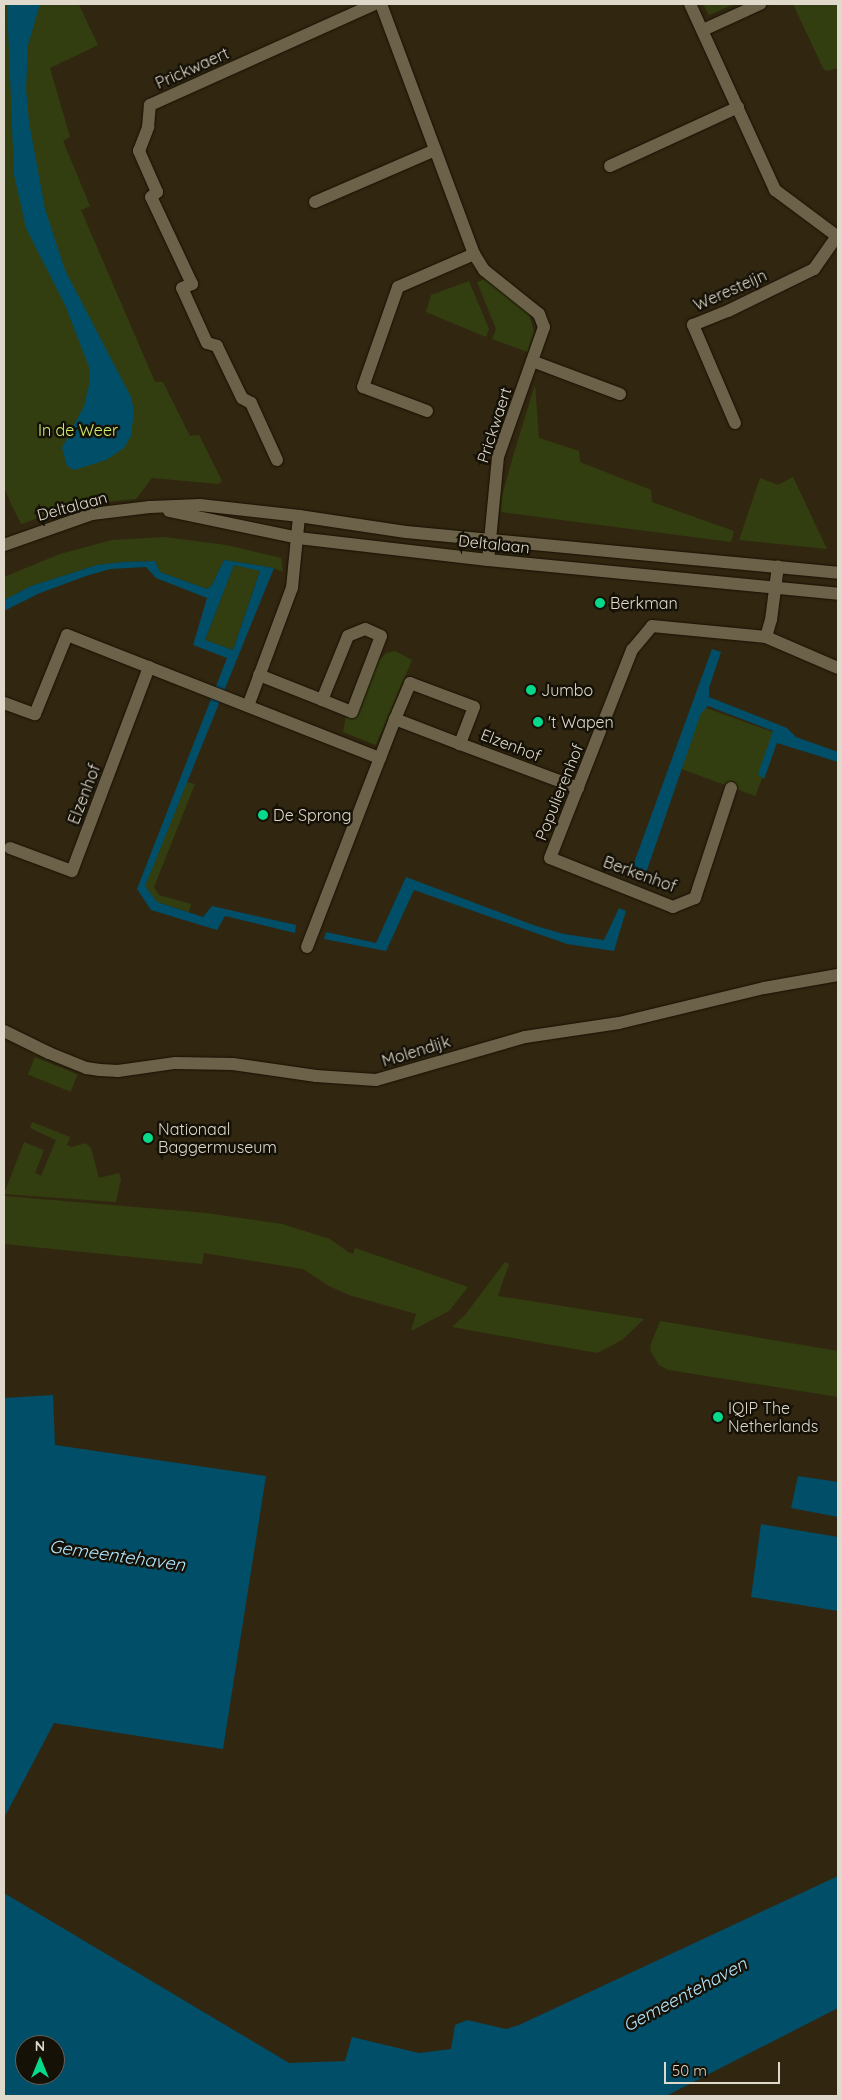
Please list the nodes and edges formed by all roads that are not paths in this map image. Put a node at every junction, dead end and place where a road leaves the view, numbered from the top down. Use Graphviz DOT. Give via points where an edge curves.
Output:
graph roads {
  1 [pos="375,4"];
  2 [pos="381,4"];
  3 [pos="690,4"];
  4 [pos="760,4"];
  5 [pos="703,30"];
  6 [pos="738,106"];
  7 [pos="435,150"];
  8 [pos="610,166"];
  9 [pos="315,202"];
  10 [pos="838,236"];
  11 [pos="474,254"];
  12 [pos="532,361"];
  13 [pos="620,394"];
  14 [pos="427,411"];
  15 [pos="736,423"];
  16 [pos="277,460"];
  17 [pos="150,507"];
  18 [pos="299,516"];
  19 [pos="298,538"];
  20 [pos="490,539"];
  21 [pos="4,544"];
  22 [pos="488,560"];
  23 [pos="778,566"];
  24 [pos="838,573"];
  25 [pos="775,588"];
  26 [pos="838,594"];
  27 [pos="766,637"];
  28 [pos="149,667"];
  29 [pos="838,668"];
  30 [pos="260,675"];
  31 [pos="322,700"];
  32 [pos="4,703"];
  33 [pos="248,706"];
  34 [pos="395,720"];
  35 [pos="460,744"];
  36 [pos="380,758"];
  37 [pos="578,788"];
  38 [pos="731,788"];
  39 [pos="10,848"];
  40 [pos="550,858"];
  41 [pos="307,947"];
  42 [pos="838,975"];
  43 [pos="4,1031"];
  1 -- 16 [label="street, Prickwaert" via="150,105 148,127 139,150 157,192 151,197 192,284 182,288 208,343 217,346 242,398 251,403"];
  2 -- 7 [label="street, Prickwaert"];
  3 -- 5 [label="street, Weresteijn"];
  4 -- 5 [label="street"];
  5 -- 6 [label="street, Weresteijn"];
  6 -- 8 [label="street"];
  6 -- 10 [label="street, Weresteijn" via="775,190"];
  7 -- 9 [label="street"];
  7 -- 11 [label="street, Prickwaert"];
  10 -- 15 [label="street, Weresteijn" via="814,269 693,325"];
  11 -- 12 [label="street, Prickwaert" via="484,270 539,314 544,327"];
  11 -- 14 [label="street" via="398,287 363,387"];
  12 -- 13 [label="street"];
  12 -- 20 [label="street, Prickwaert" via="498,457"];
  17 -- 18 [label="street, Deltalaan" via="200,505"];
  17 -- 19 [label="street, Deltalaan"];
  17 -- 21 [label="street, Deltalaan" via="92,514"];
  18 -- 19 [label="street"];
  18 -- 20 [label="street, Deltalaan" via="406,532"];
  19 -- 22 [label="street, Deltalaan"];
  19 -- 30 [label="street" via="292,588"];
  20 -- 22 [label="street, Prickwaert"];
  20 -- 23 [label="street, Deltalaan"];
  22 -- 25 [label="street, Deltalaan"];
  23 -- 24 [label="street, Deltalaan"];
  23 -- 25 [label="street"];
  25 -- 26 [label="street, Deltalaan"];
  25 -- 27 [label="street"];
  27 -- 29 [label="street, Populierenhof"];
  27 -- 37 [label="street, Populierenhof" via="652,626 632,650"];
  28 -- 32 [label="street" via="67,635 34,714"];
  28 -- 33 [label="street"];
  28 -- 39 [label="street, Elzenhof" via="72,871"];
  30 -- 31 [label="street"];
  30 -- 33 [label="street"];
  31 -- 31 [label="street" via="352,712 381,636 365,629 348,636"];
  33 -- 36 [label="street"];
  34 -- 35 [label="street, Elzenhof"];
  34 -- 35 [label="street, Elzenhof" via="410,683 474,706"];
  34 -- 36 [label="street, Elzenhof"];
  35 -- 37 [label="street, Elzenhof"];
  36 -- 41 [label="street, Elzenhof"];
  37 -- 40 [label="street, Populierenhof"];
  38 -- 40 [label="street, Berkenhof" via="695,898 681,904 673,906"];
  42 -- 43 [label="street, Molendijk" via="764,988 619,1023 525,1037 376,1080 316,1076 233,1064 175,1063 118,1071 100,1070 86,1068 49,1053"];
}
